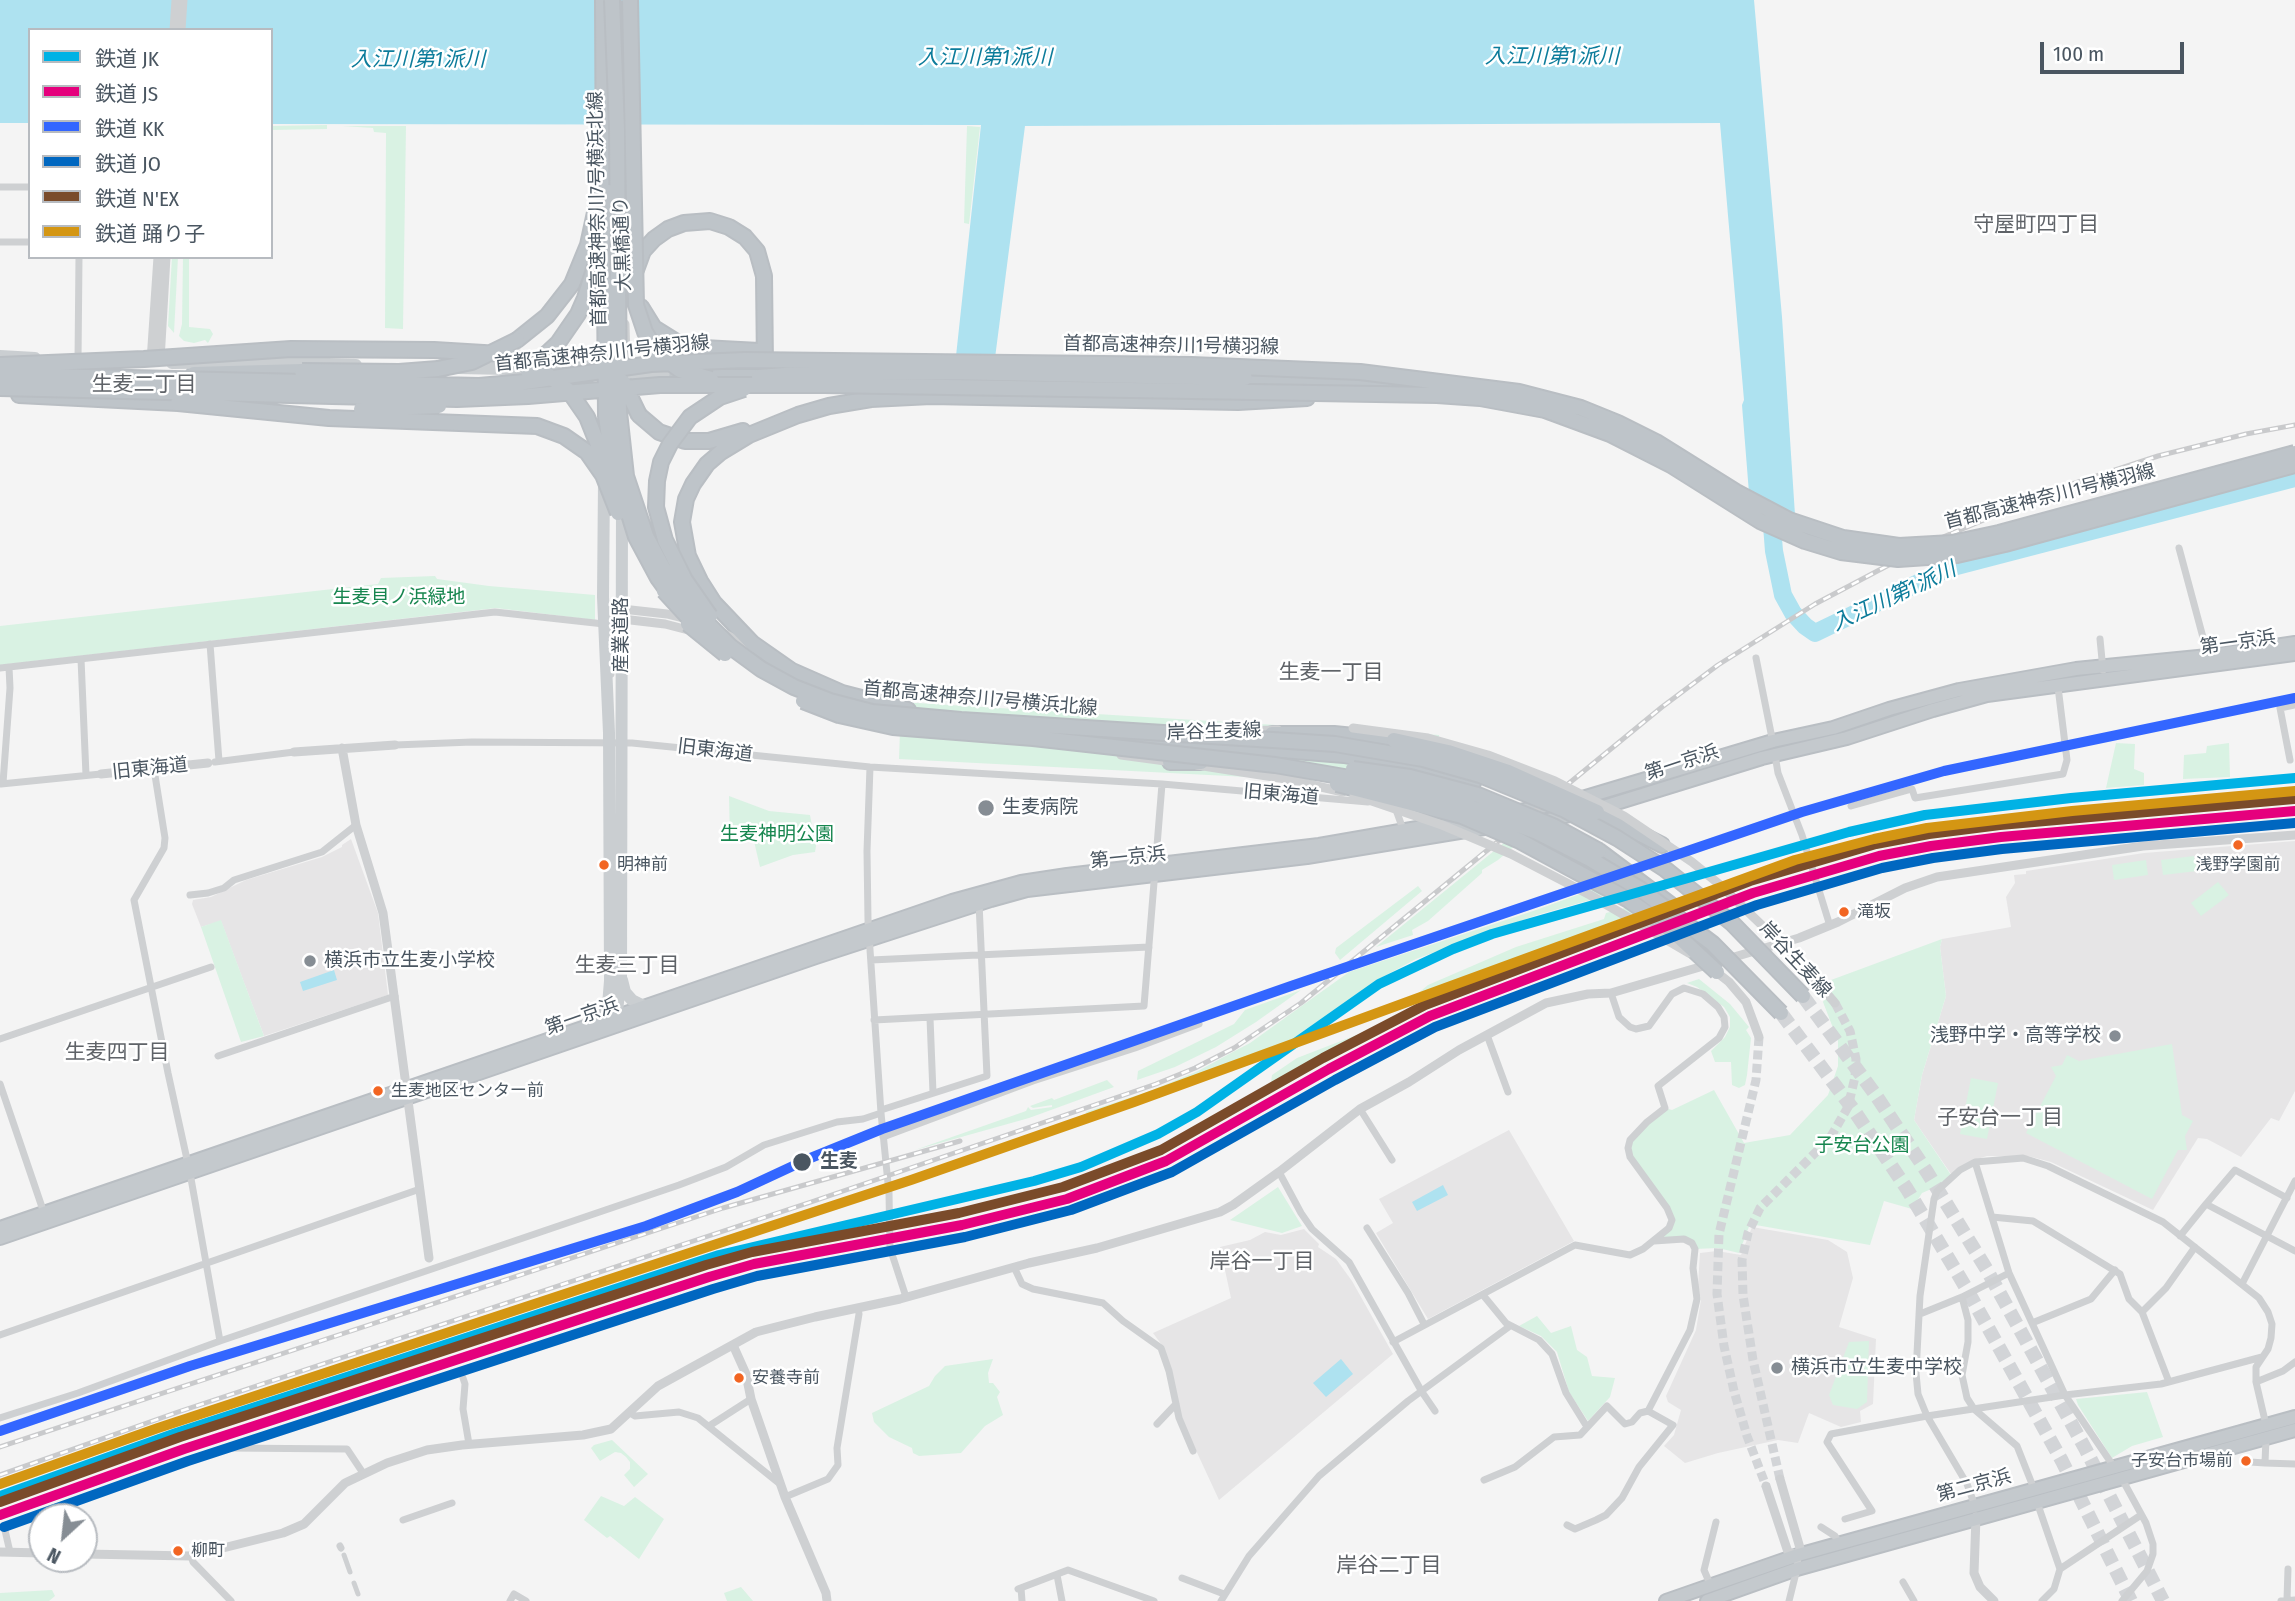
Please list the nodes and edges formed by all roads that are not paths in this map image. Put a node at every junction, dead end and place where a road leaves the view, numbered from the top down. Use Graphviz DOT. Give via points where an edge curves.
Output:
graph roads {
  1 [pos="176,0"];
  2 [pos="183,0"];
  3 [pos="607,0"];
  4 [pos="618,0"];
  5 [pos="630,0"];
  6 [pos="174,28"];
  7 [pos="181,28"];
  8 [pos="603,161"];
  9 [pos="0,187"];
  10 [pos="28,187"];
  11 [pos="0,242"];
  12 [pos="28,242"];
  13 [pos="79,259"];
  14 [pos="158,259"];
  15 [pos="166,259"];
  16 [pos="605,284"];
  17 [pos="0,356"];
  18 [pos="78,360"];
  19 [pos="911,361"];
  20 [pos="626,362"];
  21 [pos="155,363"];
  22 [pos="608,363"];
  23 [pos="0,365"];
  24 [pos="765,365"];
  25 [pos="558,370"];
  26 [pos="884,373"];
  27 [pos="0,375"];
  28 [pos="84,377"];
  29 [pos="676,377"];
  30 [pos="627,379"];
  31 [pos="608,380"];
  32 [pos="1459,384"];
  33 [pos="0,388"];
  34 [pos="1084,389"];
  35 [pos="0,394"];
  36 [pos="1364,394"];
  37 [pos="178,403"];
  38 [pos="798,415"];
  39 [pos="2295,453"];
  40 [pos="2295,465"];
  41 [pos="2179,548"];
  42 [pos="603,597"];
  43 [pos="619,614"];
  44 [pos="640,615"];
  45 [pos="604,624"];
  46 [pos="2100,639"];
  47 [pos="2295,643"];
  48 [pos="210,644"];
  49 [pos="725,654"];
  50 [pos="2295,654"];
  51 [pos="2208,656"];
  52 [pos="1756,658"];
  53 [pos="81,659"];
  54 [pos="2103,666"];
  55 [pos="4,667"];
  56 [pos="2104,680"];
  57 [pos="794,687"];
  58 [pos="2058,687"];
  59 [pos="608,699"];
  60 [pos="2295,705"];
  61 [pos="1047,725"];
  62 [pos="893,727"];
  63 [pos="1198,734"];
  64 [pos="1103,735"];
  65 [pos="1773,741"];
  66 [pos="615,742"];
  67 [pos="395,745"];
  68 [pos="342,748"];
  69 [pos="1159,751"];
  70 [pos="294,752"];
  71 [pos="1775,755"];
  72 [pos="2290,760"];
  73 [pos="219,761"];
  74 [pos="1170,761"];
  75 [pos="208,763"];
  76 [pos="870,767"];
  77 [pos="154,769"];
  78 [pos="101,774"];
  79 [pos="86,775"];
  80 [pos="1,783"];
  81 [pos="1162,784"];
  82 [pos="1851,806"];
  83 [pos="356,825"];
  84 [pos="1405,834"];
  85 [pos="2295,835"];
  86 [pos="1692,862"];
  87 [pos="1665,869"];
  88 [pos="1155,870"];
  89 [pos="190,895"];
  90 [pos="979,903"];
  91 [pos="1830,926"];
  92 [pos="871,933"];
  93 [pos="1713,944"];
  94 [pos="1149,947"];
  95 [pos="982,955"];
  96 [pos="871,960"];
  97 [pos="211,967"];
  98 [pos="1717,972"];
  99 [pos="615,978"];
  100 [pos="151,988"];
  101 [pos="1611,993"];
  102 [pos="395,996"];
  103 [pos="1803,996"];
  104 [pos="1835,1003"];
  105 [pos="645,1011"];
  106 [pos="619,1012"];
  107 [pos="1781,1013"];
  108 [pos="985,1015"];
  109 [pos="930,1018"];
  110 [pos="874,1020"];
  111 [pos="1199,1024"];
  112 [pos="603,1025"];
  113 [pos="1487,1035"];
  114 [pos="1759,1037"];
  115 [pos="0,1039"];
  116 [pos="218,1056"];
  117 [pos="0,1084"];
  118 [pos="408,1092"];
  119 [pos="1508,1092"];
  120 [pos="933,1093"];
  121 [pos="1360,1109"];
  122 [pos="881,1112"];
  123 [pos="883,1137"];
  124 [pos="1392,1160"];
  125 [pos="1975,1162"];
  126 [pos="189,1168"];
  127 [pos="1279,1172"];
  128 [pos="2295,1181"];
  129 [pos="421,1189"];
  130 [pos="2287,1198"];
  131 [pos="2206,1204"];
  132 [pos="44,1213"];
  133 [pos="1992,1217"];
  134 [pos="0,1228"];
  135 [pos="1367,1228"];
  136 [pos="2180,1236"];
  137 [pos="0,1238"];
  138 [pos="2267,1238"];
  139 [pos="1653,1242"];
  140 [pos="2195,1247"];
  141 [pos="2295,1251"];
  142 [pos="429,1258"];
  143 [pos="206,1263"];
  144 [pos="1014,1267"];
  145 [pos="432,1269"];
  146 [pos="2115,1270"];
  147 [pos="2009,1273"];
  148 [pos="2242,1284"];
  149 [pos="1483,1295"];
  150 [pos="906,1297"];
  151 [pos="1962,1297"];
  152 [pos="858,1308"];
  153 [pos="2142,1312"];
  154 [pos="1920,1314"];
  155 [pos="2032,1323"];
  156 [pos="1424,1324"];
  157 [pos="1510,1326"];
  158 [pos="0,1335"];
  159 [pos="220,1341"];
  160 [pos="1393,1342"];
  161 [pos="733,1345"];
  162 [pos="2262,1357"];
  163 [pos="2295,1362"];
  164 [pos="463,1378"];
  165 [pos="2169,1381"];
  166 [pos="2256,1382"];
  167 [pos="1422,1392"];
  168 [pos="2065,1395"];
  169 [pos="751,1399"];
  170 [pos="1176,1404"];
  171 [pos="1974,1409"];
  172 [pos="1435,1411"];
  173 [pos="1648,1411"];
  174 [pos="630,1413"];
  175 [pos="1927,1416"];
  176 [pos="2295,1417"];
  177 [pos="0,1418"];
  178 [pos="1157,1424"];
  179 [pos="709,1426"];
  180 [pos="1587,1427"];
  181 [pos="2295,1430"];
  182 [pos="2266,1431"];
  183 [pos="468,1444"];
  184 [pos="228,1448"];
  185 [pos="1194,1451"];
  186 [pos="2250,1462"];
  187 [pos="2265,1463"];
  188 [pos="2295,1464"];
  189 [pos="2118,1472"];
  190 [pos="363,1473"];
  191 [pos="1780,1479"];
  192 [pos="1484,1480"];
  193 [pos="781,1484"];
  194 [pos="1766,1486"];
  195 [pos="2035,1495"];
  196 [pos="785,1497"];
  197 [pos="452,1503"];
  198 [pos="1976,1511"];
  199 [pos="2141,1515"];
  200 [pos="1845,1519"];
  201 [pos="403,1520"];
  202 [pos="1716,1522"];
  203 [pos="1567,1525"];
  204 [pos="4,1526"];
  205 [pos="1821,1527"];
  206 [pos="1839,1543"];
  207 [pos="341,1550"];
  208 [pos="5,1552"];
  209 [pos="28,1553"];
  210 [pos="98,1554"];
  211 [pos="191,1556"];
  212 [pos="1798,1562"];
  213 [pos="2060,1569"];
  214 [pos="2288,1569"];
  215 [pos="350,1572"];
  216 [pos="1057,1575"];
  217 [pos="1182,1578"];
  218 [pos="1903,1582"];
  219 [pos="354,1583"];
  220 [pos="1710,1584"];
  221 [pos="358,1594"];
  222 [pos="1222,1598"];
  223 [pos="2288,1600"];
  224 [pos="231,1601"];
  225 [pos="510,1601"];
  226 [pos="526,1601"];
  227 [pos="827,1601"];
  228 [pos="1022,1601"];
  229 [pos="1062,1601"];
  230 [pos="1154,1601"];
  231 [pos="1666,1601"];
  232 [pos="1707,1601"];
  233 [pos="1789,1601"];
  234 [pos="1914,1601"];
  235 [pos="1994,1601"];
  236 [pos="2042,1601"];
  237 [pos="2122,1601"];
  1 -- 6 [label="street"];
  2 -- 7 [label="street"];
  3 -- 8 [label="highway"];
  3 -- 22 [label="street, 大黒橋通り"];
  3 -- 37 [label="highway, bridge" via="607,192 601,247 578,314 542,360 486,395 429,408"];
  3 -- 57 [label="highway, 首都高速神奈川7号横浜北線, bridge" via="617,129 619,412 629,486 654,552 703,622 730,647"];
  4 -- 20 [label="street, 大黒橋通り, bridge"];
  5 -- 26 [label="highway, bridge" via="635,296 653,348 680,370 709,379"];
  8 -- 16 [label="highway, 首都高速神奈川7号横浜北線, bridge"];
  8 -- 28 [label="highway, bridge" via="592,231 572,284 536,327 487,356 456,366 399,372"];
  9 -- 10 [label="street"];
  11 -- 12 [label="street"];
  13 -- 18 [label="street"];
  14 -- 21 [label="street"];
  15 -- 21 [label="street"];
  16 -- 38 [label="highway, bridge" via="611,338 624,384 635,409 654,429 678,440 701,442"];
  16 -- 49 [label="highway, 首都高速神奈川7号横浜北線, bridge" via="607,429 628,516 658,578 687,617"];
  17 -- 18 [label="main road"];
  18 -- 21 [label="main road"];
  19 -- 24 [label="highway, bridge" via="848,354 702,348 662,335 648,322 636,291 643,251 661,233 701,220 720,223 752,243 764,276"];
  19 -- 28 [label="highway, 首都高速神奈川1号横羽線, bridge" via="686,361 480,386"];
  19 -- 32 [label="highway, 首都高速神奈川1号横羽線, bridge" via="1287,368"];
  20 -- 22 [label="main road"];
  20 -- 24 [label="main road"];
  20 -- 30 [label="main road, 産業道路"];
  21 -- 25 [label="main road"];
  22 -- 25 [label="main road"];
  22 -- 31 [label="street, 大黒橋通り"];
  23 -- 57 [label="highway, bridge" via="291,349 465,351 519,359 554,378 581,408 642,555 676,606 728,651"];
  25 -- 31 [label="main road"];
  26 -- 32 [label="highway, bridge" via="1287,377"];
  26 -- 62 [label="highway, bridge" via="759,386 709,403 690,416 670,444 659,472 656,499 662,530 685,580 719,628 743,652 769,675 809,699"];
  27 -- 28 [label="highway, 首都高速神奈川1号横羽線, bridge"];
  29 -- 30 [label="main road"];
  29 -- 34 [label="highway, bridge" via="986,379"];
  30 -- 31 [label="main road"];
  30 -- 43 [label="main road, 産業道路"];
  31 -- 42 [label="main road, 産業道路"];
  32 -- 39 [label="highway, 首都高速神奈川1号横羽線, bridge" via="1519,392 1590,411 1656,442 1773,513 1824,533 1881,545 1933,545 1986,536"];
  33 -- 34 [label="highway, 首都高速神奈川1号横羽線, bridge" via="433,399 689,385"];
  34 -- 36 [label="highway, 首都高速神奈川1号横羽線, bridge"];
  35 -- 37 [label="highway"];
  36 -- 38 [label="highway, bridge" via="1238,402 912,397 856,401"];
  36 -- 40 [label="highway, 首都高速神奈川1号横羽線, bridge" via="1480,398 1567,417 1651,454 1774,528 1824,547 1878,558 1937,558 1979,550"];
  37 -- 49 [label="highway, bridge" via="329,418 527,424 564,436 598,466 635,555 655,587 684,620"];
  38 -- 61 [label="highway, bridge" via="721,452 702,470 686,499 682,530 688,556 723,614 781,665 842,693 927,714"];
  41 -- 51 [label="street"];
  42 -- 43 [label="street"];
  42 -- 45 [label="main road, 産業道路"];
  43 -- 44 [label="street, 岸谷生麦線"];
  43 -- 59 [label="street"];
  43 -- 66 [label="main road, 産業道路"];
  44 -- 64 [label="street, 岸谷生麦線, bridge" via="679,616 706,625 818,686 877,708"];
  44 -- 74 [label="street, 岸谷生麦線, bridge" via="703,636 801,691 862,714 928,728"];
  45 -- 48 [label="street" via="495,612"];
  45 -- 59 [label="main road, 産業道路"];
  46 -- 54 [label="street"];
  47 -- 51 [label="highway, 第一京浜"];
  48 -- 53 [label="street"];
  48 -- 73 [label="street"];
  49 -- 62 [label="highway, 首都高速神奈川7号横浜北線, bridge" via="802,701"];
  50 -- 56 [label="highway, 第一京浜"];
  51 -- 54 [label="highway, 第一京浜"];
  52 -- 65 [label="street"];
  53 -- 55 [label="street"];
  53 -- 79 [label="street"];
  54 -- 56 [label="street"];
  54 -- 65 [label="highway, 第一京浜" via="1959,690"];
  55 -- 80 [label="street" via="10,688"];
  56 -- 58 [label="highway, 第一京浜"];
  57 -- 61 [label="highway, 首都高速神奈川7号横浜北線, bridge" via="883,713"];
  58 -- 71 [label="highway, 第一京浜" via="1987,695"];
  58 -- 82 [label="street" via="2067,760 2063,774 1915,798 1912,789"];
  59 -- 66 [label="main road, 産業道路"];
  60 -- 72 [label="street" via="2280,708"];
  61 -- 63 [label="highway, 首都高速神奈川7号横浜北線, bridge"];
  62 -- 69 [label="highway, 首都高速神奈川7号横浜北線, bridge"];
  63 -- 86 [label="highway, bridge" via="1345,735 1448,752 1538,783"];
  63 -- 87 [label="highway, 首都高速神奈川7号横浜北線, bridge" via="1364,747 1453,767 1556,806"];
  64 -- 86 [label="street, 岸谷生麦線, bridge" via="1353,728 1428,738 1555,781 1624,816"];
  64 -- 87 [label="highway, bridge" via="1344,755 1411,767 1549,810"];
  65 -- 71 [label="street"];
  65 -- 84 [label="highway, 第一京浜" via="1601,794"];
  66 -- 67 [label="street, 旧東海道"];
  66 -- 76 [label="street, 旧東海道"];
  66 -- 99 [label="main road, 産業道路"];
  67 -- 68 [label="street, 旧東海道"];
  68 -- 70 [label="street, 旧東海道"];
  68 -- 83 [label="street"];
  69 -- 93 [label="highway, 首都高速神奈川7号横浜北線, bridge" via="1357,779 1486,812 1608,869"];
  69 -- 98 [label="highway, bridge" via="1297,774 1480,823 1627,899 1675,933"];
  70 -- 73 [label="street, 旧東海道"];
  71 -- 84 [label="highway, 第一京浜" via="1620,804 1556,819"];
  71 -- 91 [label="street"];
  73 -- 75 [label="street, 旧東海道"];
  74 -- 93 [label="highway, bridge" via="1357,769 1478,795 1599,851 1663,898"];
  74 -- 98 [label="street, 岸谷生麦線, bridge" via="1314,785 1442,825 1563,880"];
  75 -- 77 [label="street, 旧東海道"];
  76 -- 81 [label="street, 旧東海道"];
  76 -- 92 [label="street" via="866,851"];
  77 -- 78 [label="street, 旧東海道"];
  77 -- 100 [label="street" via="166,838 134,900"];
  78 -- 79 [label="street, 旧東海道"];
  79 -- 80 [label="street, 旧東海道"];
  81 -- 84 [label="street, 旧東海道" via="1394,804"];
  81 -- 88 [label="street"];
  83 -- 89 [label="street" via="322,852 234,880 224,888"];
  83 -- 102 [label="street" via="383,913"];
  84 -- 88 [label="highway, 第一京浜" via="1307,857"];
  85 -- 91 [label="street" via="2143,846 1937,877"];
  86 -- 104 [label="street, 岸谷生麦線, bridge" via="1771,933"];
  87 -- 103 [label="highway, 首都高速神奈川7号横浜北線, bridge" via="1732,923"];
  88 -- 90 [label="highway, 第一京浜" via="1027,890"];
  88 -- 92 [label="highway, 第一京浜" via="1021,883 952,901"];
  88 -- 94 [label="street"];
  90 -- 92 [label="highway, 第一京浜"];
  90 -- 95 [label="street"];
  91 -- 101 [label="street"];
  92 -- 96 [label="street"];
  92 -- 105 [label="highway, 第一京浜"];
  93 -- 107 [label="highway, 首都高速神奈川7号横浜北線, bridge"];
  94 -- 95 [label="street"];
  94 -- 108 [label="street" via="1144,1006"];
  95 -- 96 [label="street"];
  95 -- 108 [label="street"];
  96 -- 110 [label="street"];
  97 -- 100 [label="street"];
  98 -- 114 [label="street, 岸谷生麦線, bridge" via="1746,1002"];
  99 -- 105 [label="main road"];
  99 -- 106 [label="main road, 産業道路"];
  99 -- 112 [label="main road, 産業道路"];
  100 -- 115 [label="street"];
  100 -- 126 [label="street"];
  101 -- 113 [label="street" via="1546,1003"];
  101 -- 139 [label="street" via="1619,1017 1636,1029 1649,1026 1672,994 1684,988 1711,1000 1725,1022 1715,1042 1658,1086 1665,1108 1630,1140 1630,1157 1672,1220"];
  102 -- 116 [label="street"];
  102 -- 118 [label="street"];
  105 -- 106 [label="highway, 第一京浜"];
  105 -- 112 [label="highway, 第一京浜"];
  106 -- 112 [label="highway, 第一京浜"];
  108 -- 109 [label="street"];
  108 -- 120 [label="street" via="987,1076"];
  109 -- 110 [label="street"];
  109 -- 120 [label="street"];
  110 -- 122 [label="street"];
  111 -- 123 [label="street"];
  112 -- 118 [label="highway, 第一京浜"];
  113 -- 119 [label="street"];
  113 -- 121 [label="street"];
  117 -- 132 [label="street"];
  118 -- 126 [label="highway, 第一京浜"];
  118 -- 129 [label="street"];
  120 -- 122 [label="street"];
  121 -- 124 [label="street"];
  121 -- 127 [label="street"];
  122 -- 123 [label="street"];
  122 -- 145 [label="street" via="764,1145 726,1167 679,1185"];
  123 -- 150 [label="street" via="890,1248"];
  125 -- 133 [label="street"];
  125 -- 136 [label="street" via="2023,1158 2048,1166 2163,1222"];
  125 -- 154 [label="street" via="1959,1170 1934,1199"];
  126 -- 132 [label="highway, 第一京浜"];
  126 -- 137 [label="highway, 第一京浜"];
  126 -- 143 [label="street"];
  127 -- 144 [label="street" via="1220,1212"];
  127 -- 160 [label="street" via="1312,1229 1349,1262"];
  128 -- 130 [label="street"];
  129 -- 142 [label="street"];
  129 -- 143 [label="street"];
  130 -- 131 [label="street" via="2235,1170"];
  130 -- 138 [label="street"];
  131 -- 136 [label="street"];
  131 -- 138 [label="street"];
  132 -- 134 [label="highway, 第一京浜"];
  133 -- 146 [label="street" via="2033,1221"];
  133 -- 147 [label="street"];
  135 -- 156 [label="street"];
  136 -- 140 [label="street"];
  138 -- 141 [label="street"];
  138 -- 148 [label="street"];
  139 -- 149 [label="street" via="1630,1255 1575,1245"];
  139 -- 173 [label="street" via="1684,1239 1692,1243 1697,1299 1690,1330"];
  140 -- 148 [label="street"];
  140 -- 153 [label="street" via="2172,1281"];
  142 -- 145 [label="street"];
  143 -- 158 [label="street"];
  143 -- 159 [label="street"];
  144 -- 150 [label="street"];
  144 -- 170 [label="street" via="1022,1284 1033,1289 1103,1303 1161,1348"];
  145 -- 159 [label="street"];
  146 -- 153 [label="street" via="2129,1299"];
  146 -- 155 [label="street" via="2091,1299"];
  147 -- 151 [label="street"];
  147 -- 155 [label="street"];
  148 -- 162 [label="street" via="2259,1298 2272,1324"];
  149 -- 156 [label="street"];
  149 -- 157 [label="street"];
  150 -- 152 [label="street"];
  151 -- 154 [label="street"];
  151 -- 171 [label="street" via="1968,1332 1962,1375"];
  152 -- 161 [label="street" via="778,1325"];
  152 -- 196 [label="street" via="838,1465 828,1479"];
  153 -- 165 [label="street"];
  154 -- 175 [label="street" via="1916,1373"];
  155 -- 168 [label="street"];
  156 -- 160 [label="street"];
  157 -- 167 [label="street"];
  157 -- 180 [label="street" via="1539,1340 1552,1354 1566,1393"];
  159 -- 177 [label="street"];
  160 -- 167 [label="street"];
  161 -- 169 [label="street"];
  161 -- 174 [label="street" via="658,1387"];
  162 -- 165 [label="street"];
  162 -- 166 [label="street" via="2256,1367"];
  163 -- 166 [label="street"];
  164 -- 183 [label="street"];
  165 -- 168 [label="street"];
  166 -- 182 [label="street"];
  167 -- 172 [label="street"];
  167 -- 222 [label="street" via="1319,1476 1249,1556"];
  168 -- 171 [label="street"];
  168 -- 189 [label="street"];
  169 -- 179 [label="street"];
  169 -- 193 [label="street"];
  170 -- 178 [label="street"];
  170 -- 185 [label="street"];
  171 -- 175 [label="street"];
  171 -- 195 [label="street" via="2017,1446"];
  173 -- 180 [label="street" via="1625,1424 1607,1406"];
  173 -- 203 [label="street" via="1673,1425 1639,1467 1622,1498 1596,1520 1575,1529"];
  174 -- 179 [label="street" via="679,1412"];
  174 -- 183 [label="street" via="611,1429 588,1434"];
  175 -- 198 [label="street" via="1967,1483"];
  175 -- 200 [label="street" via="1828,1437 1872,1511"];
  176 -- 182 [label="highway, 第二京浜"];
  179 -- 193 [label="street"];
  180 -- 192 [label="street" via="1580,1435 1554,1437 1515,1467"];
  181 -- 182 [label="highway, 第二京浜"];
  182 -- 187 [label="street"];
  182 -- 189 [label="highway, 第二京浜"];
  183 -- 190 [label="street" via="427,1450"];
  184 -- 190 [label="street" via="347,1450"];
  186 -- 187 [label="street"];
  187 -- 188 [label="street"];
  189 -- 195 [label="highway, 第二京浜"];
  189 -- 199 [label="street"];
  190 -- 211 [label="street" via="345,1483 304,1524"];
  191 -- 212 [label="street" via="1800,1548"];
  193 -- 196 [label="street"];
  194 -- 212 [label="street" via="1788,1552"];
  195 -- 198 [label="highway, 第二京浜"];
  195 -- 213 [label="street"];
  196 -- 227 [label="street"];
  197 -- 201 [label="street"];
  198 -- 206 [label="highway, 第二京浜"];
  198 -- 212 [label="highway, 第二京浜"];
  198 -- 235 [label="street" via="1974,1573"];
  199 -- 213 [label="street"];
  199 -- 237 [label="street" via="2151,1534 2153,1554 2147,1572"];
  202 -- 220 [label="street" via="1704,1570"];
  204 -- 208 [label="street"];
  205 -- 206 [label="street"];
  206 -- 212 [label="highway, 第二京浜"];
  207 -- 215 [label="street"];
  208 -- 209 [label="street"];
  210 -- 211 [label="street"];
  211 -- 224 [label="street"];
  212 -- 220 [label="highway, 第二京浜"];
  212 -- 232 [label="highway, 第二京浜"];
  212 -- 233 [label="street"];
  213 -- 236 [label="street" via="2054,1589"];
  214 -- 223 [label="street"];
  216 -- 228 [label="street" via="1019,1589"];
  216 -- 229 [label="street"];
  216 -- 230 [label="street" via="1068,1570"];
  217 -- 222 [label="street"];
  218 -- 234 [label="street"];
  219 -- 221 [label="street"];
  220 -- 231 [label="highway, 第二京浜"];
  225 -- 226 [label="street" via="514,1594"];
}
